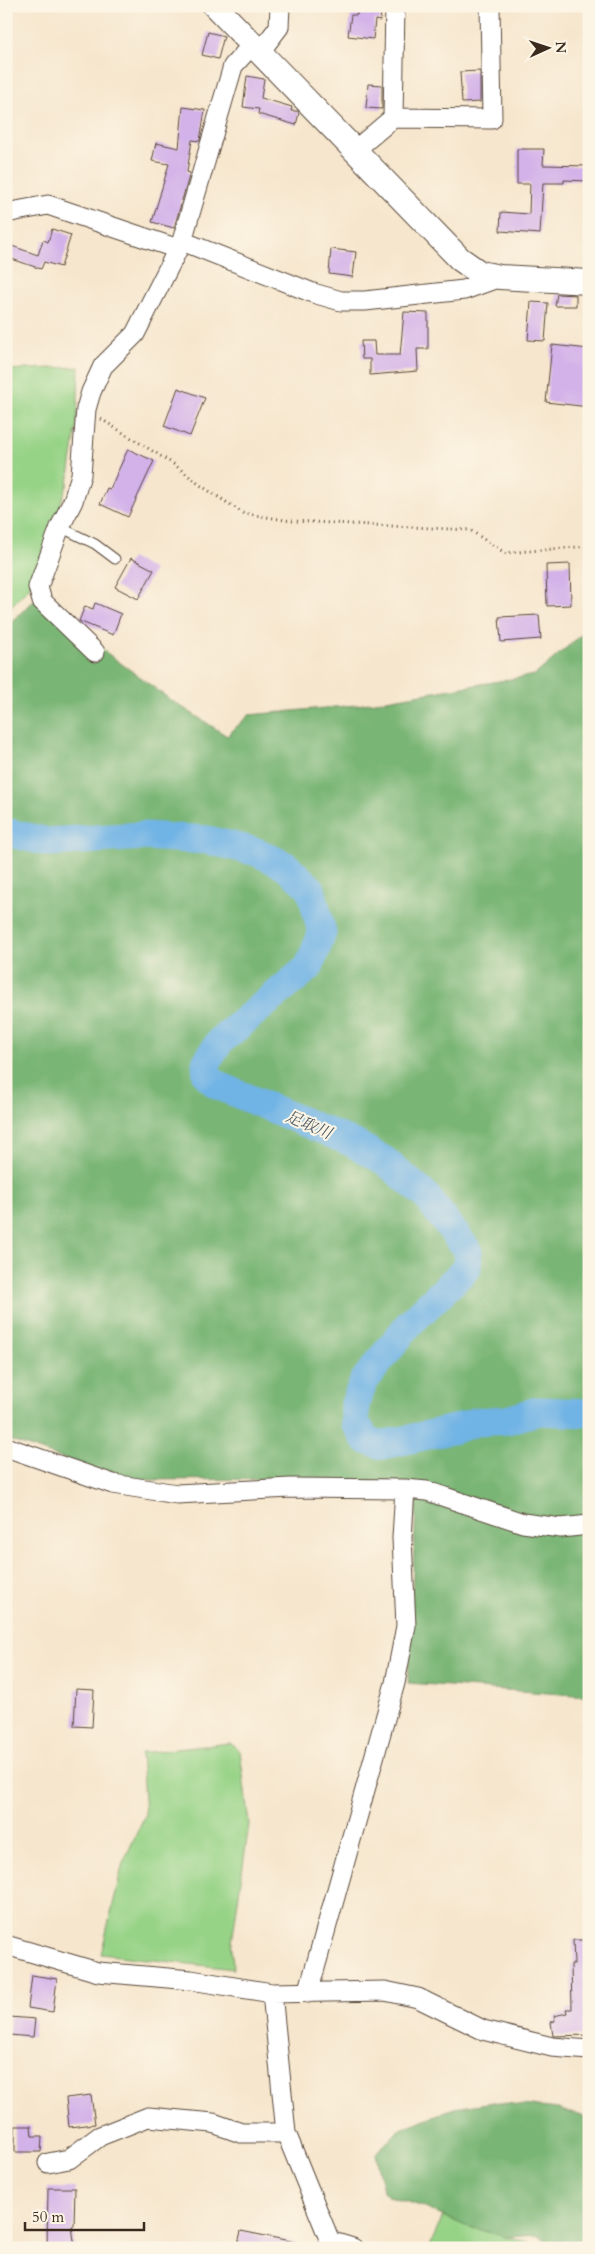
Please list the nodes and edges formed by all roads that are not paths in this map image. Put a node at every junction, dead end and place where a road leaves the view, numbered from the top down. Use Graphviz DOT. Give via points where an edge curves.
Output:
graph roads {
  1 [pos="215,6"];
  2 [pos="280,6"];
  3 [pos="395,6"];
  4 [pos="490,6"];
  5 [pos="256,49"];
  6 [pos="393,118"];
  7 [pos="355,150"];
  8 [pos="6,213"];
  9 [pos="180,245"];
  10 [pos="500,277"];
  11 [pos="589,282"];
  12 [pos="60,527"];
  13 [pos="116,559"];
  14 [pos="95,652"];
  15 [pos="6,1447"];
  16 [pos="405,1489"];
  17 [pos="589,1525"];
  18 [pos="6,1946"];
  19 [pos="308,1992"];
  20 [pos="272,1993"];
  21 [pos="589,2050"];
  22 [pos="286,2133"];
  23 [pos="48,2163"];
  24 [pos="330,2244"];
  25 [pos="353,2248"];
  1 -- 5 [label="street"];
  2 -- 5 [label="street" via="279,28"];
  3 -- 6 [label="street"];
  4 -- 6 [label="street" via="492,119"];
  5 -- 7 [label="street"];
  5 -- 9 [label="street" via="233,66"];
  6 -- 7 [label="street"];
  7 -- 10 [label="street" via="460,259 480,273"];
  8 -- 9 [label="street" via="48,205"];
  9 -- 10 [label="street" via="340,301 464,290"];
  9 -- 12 [label="street" via="135,334 104,366 91,392 86,409 81,475"];
  10 -- 11 [label="street"];
  12 -- 13 [label="lane" via="95,544"];
  12 -- 14 [label="street" via="38,587 42,601"];
  15 -- 16 [label="street" via="113,1484 177,1494 290,1488"];
  16 -- 17 [label="street" via="427,1491 523,1523 561,1528"];
  16 -- 19 [label="street" via="402,1538 406,1626 394,1683"];
  18 -- 20 [label="street" via="98,1972 192,1980"];
  19 -- 20 [label="street"];
  19 -- 21 [label="street" via="385,1991 418,1998 483,2030 552,2047"];
  20 -- 22 [label="street"];
  22 -- 23 [label="street" via="240,2134 213,2123 148,2117 100,2136 68,2159"];
  22 -- 24 [label="street"];
  24 -- 25 [label="street"];
}
